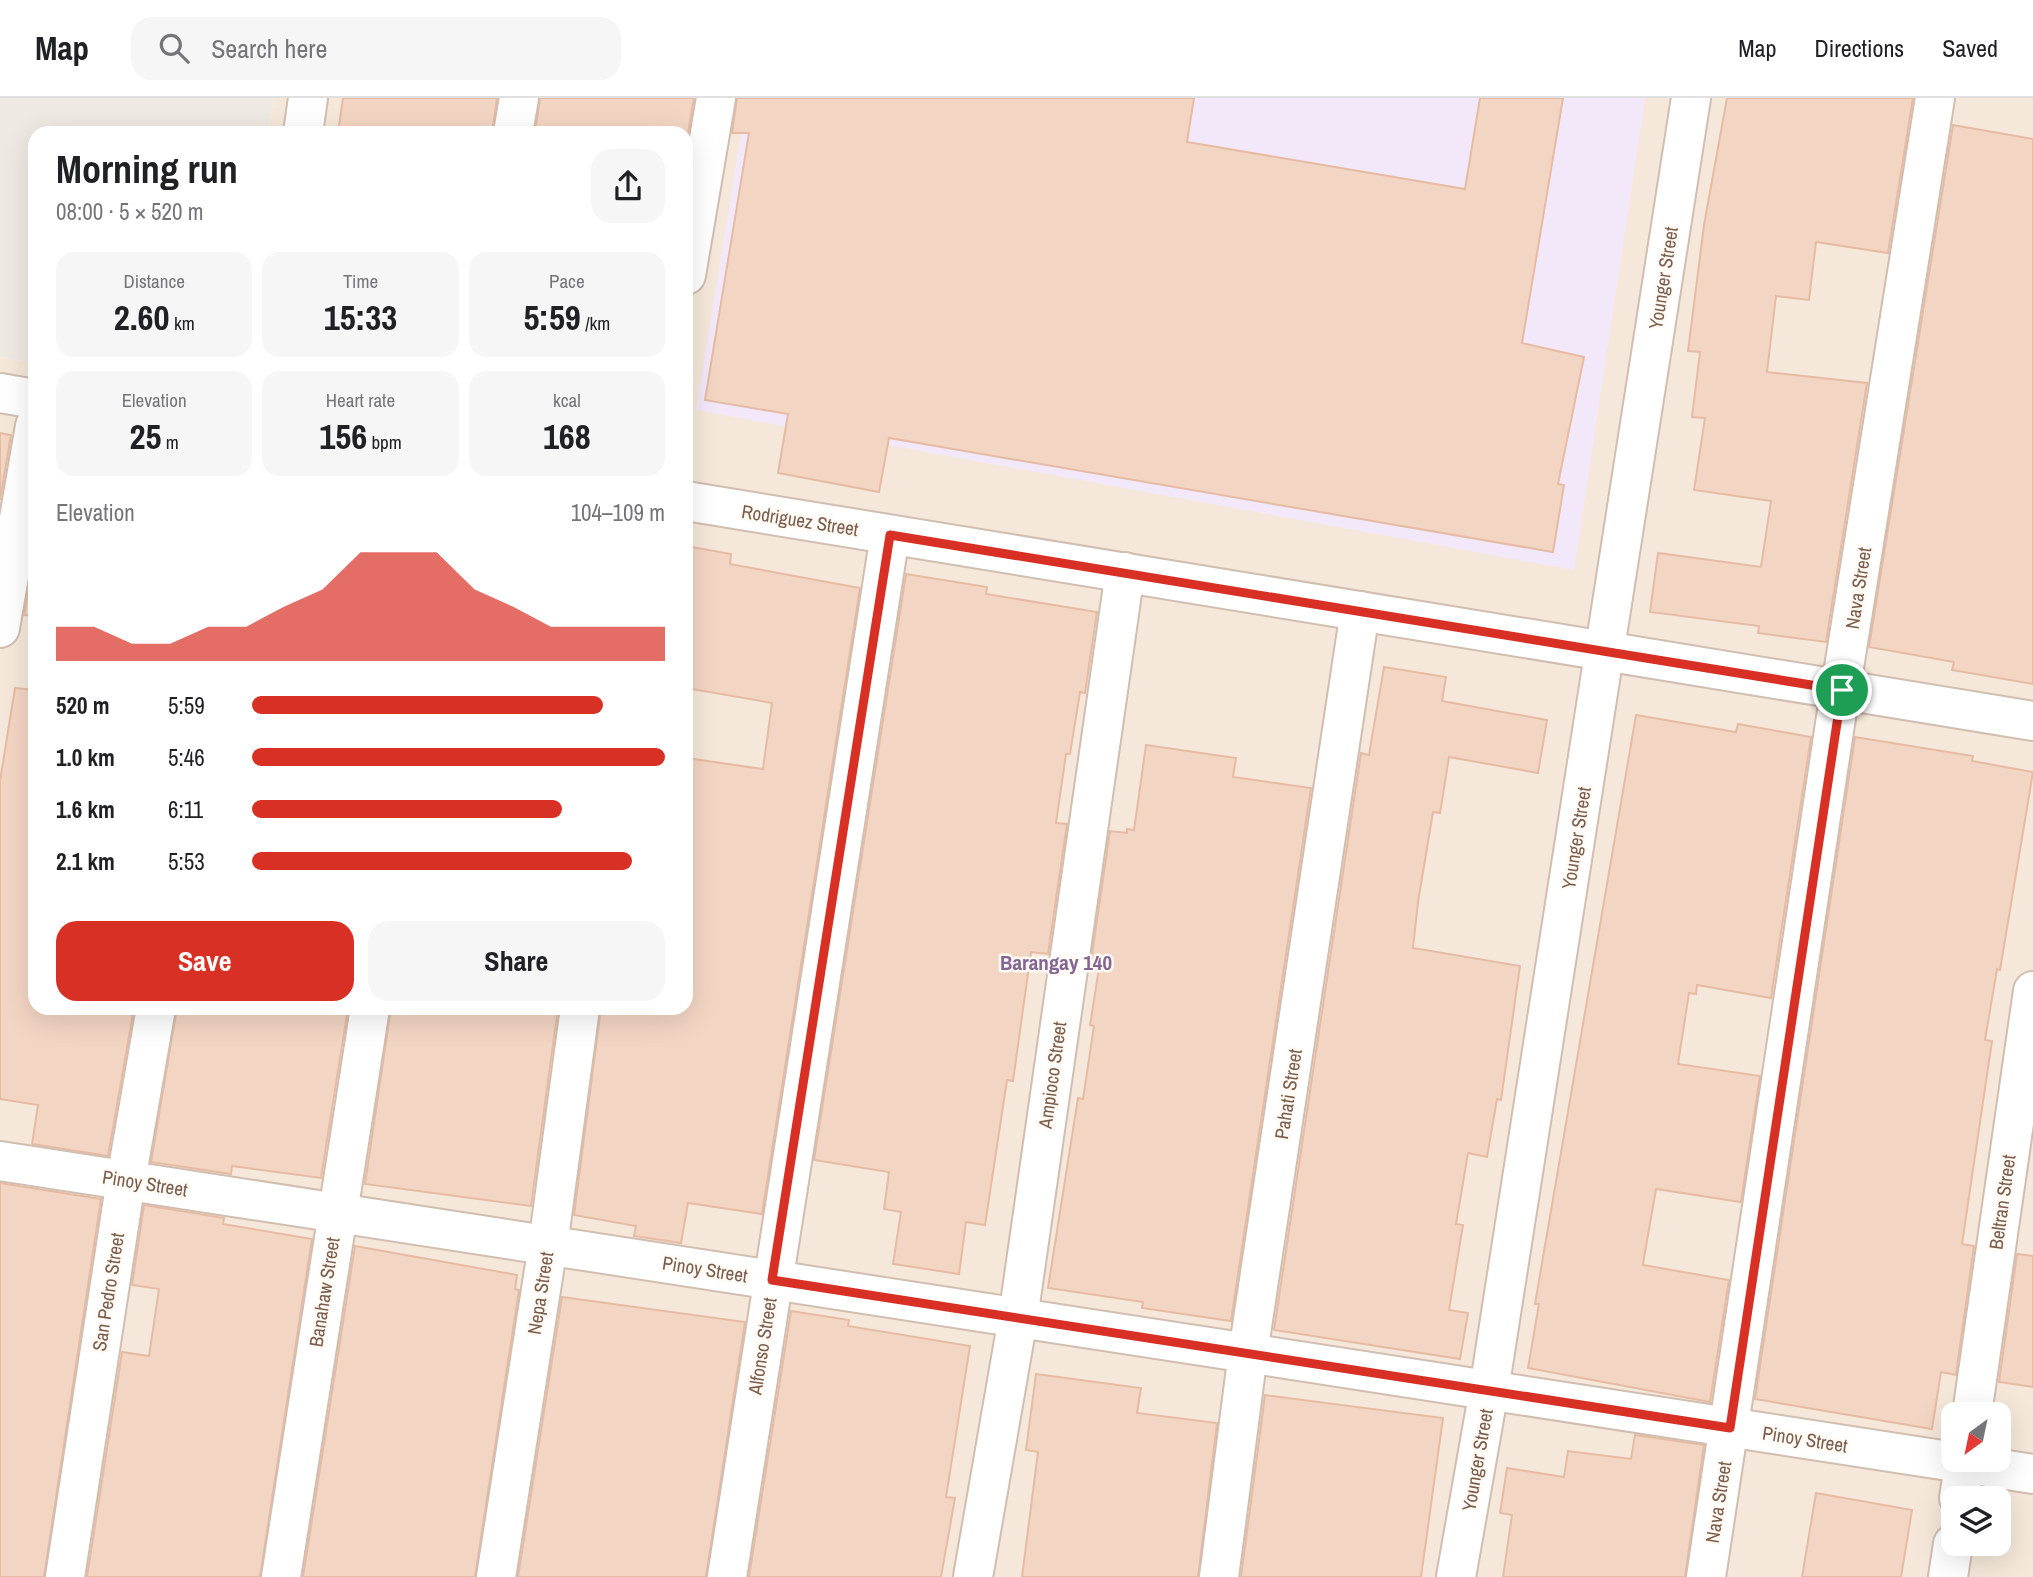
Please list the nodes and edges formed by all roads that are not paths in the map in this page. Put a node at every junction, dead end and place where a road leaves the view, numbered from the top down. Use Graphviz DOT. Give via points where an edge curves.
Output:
graph roads {
  1 [pos="308,98"];
  2 [pos="519,98"];
  3 [pos="716,98"];
  4 [pos="1690,98"];
  5 [pos="1935,98"];
  6 [pos="304,126"];
  7 [pos="514,126"];
  8 [pos="693,234"];
  9 [pos="0,393"];
  10 [pos="28,398"];
  11 [pos="28,466"];
  12 [pos="693,502"];
  13 [pos="890,535"];
  14 [pos="1125,572"];
  15 [pos="1360,611"];
  16 [pos="0,628"];
  17 [pos="1605,651"];
  18 [pos="1842,690"];
  19 [pos="2033,721"];
  20 [pos="2033,991"];
  21 [pos="155,1015"];
  22 [pos="369,1015"];
  23 [pos="579,1015"];
  24 [pos="0,1161"];
  25 [pos="125,1180"];
  26 [pos="336,1212"];
  27 [pos="548,1245"];
  28 [pos="772,1280"];
  29 [pos="1018,1318"];
  30 [pos="1248,1353"];
  31 [pos="1489,1390"];
  32 [pos="1974,1402"];
  33 [pos="1730,1428"];
  34 [pos="1963,1474"];
  35 [pos="2033,1474"];
  36 [pos="1951,1556"];
  37 [pos="65,1577"];
  38 [pos="281,1577"];
  39 [pos="496,1577"];
  40 [pos="727,1577"];
  41 [pos="973,1577"];
  42 [pos="1219,1577"];
  43 [pos="1457,1577"];
  44 [pos="1706,1577"];
  45 [pos="1948,1577"];
  1 -- 6 [label="street"];
  2 -- 7 [label="street"];
  3 -- 8 [label="street"];
  4 -- 17 [label="street, Younger Street"];
  5 -- 18 [label="street, Nava Street"];
  9 -- 10 [label="street"];
  11 -- 16 [label="street"];
  12 -- 13 [label="street, Rodriguez Street"];
  13 -- 14 [label="street, Rodriguez Street"];
  13 -- 28 [label="street, Alfonso Street"];
  14 -- 15 [label="street, Rodriguez Street"];
  14 -- 29 [label="street, Ampioco Street"];
  15 -- 17 [label="street, Rodriguez Street"];
  15 -- 30 [label="street, Pahati Street"];
  17 -- 18 [label="street, Rodriguez Street"];
  17 -- 31 [label="street, Younger Street"];
  18 -- 19 [label="street, Rodriguez Street"];
  18 -- 33 [label="street, Nava Street"];
  20 -- 32 [label="street, Beltran Street"];
  21 -- 25 [label="street, San Pedro Street"];
  22 -- 26 [label="street, Banahaw Street"];
  23 -- 27 [label="street, Nepa Street"];
  24 -- 25 [label="street, Pinoy Street"];
  25 -- 26 [label="street, Pinoy Street"];
  25 -- 37 [label="street, San Pedro Street"];
  26 -- 27 [label="street, Pinoy Street"];
  26 -- 38 [label="street, Banahaw Street"];
  27 -- 28 [label="street, Pinoy Street"];
  27 -- 39 [label="street, Nepa Street"];
  28 -- 29 [label="street, Pinoy Street"];
  28 -- 40 [label="street, Alfonso Street"];
  29 -- 30 [label="street, Pinoy Street"];
  29 -- 41 [label="street, Ampioco Street"];
  30 -- 31 [label="street, Pinoy Street"];
  30 -- 42 [label="street, Pahati Street"];
  31 -- 33 [label="street, Pinoy Street"];
  31 -- 43 [label="street, Younger Street"];
  33 -- 34 [label="street, Pinoy Street"];
  33 -- 44 [label="street, Nava Street"];
  34 -- 35 [label="street, Pinoy Street"];
  36 -- 45 [label="street"];
}
